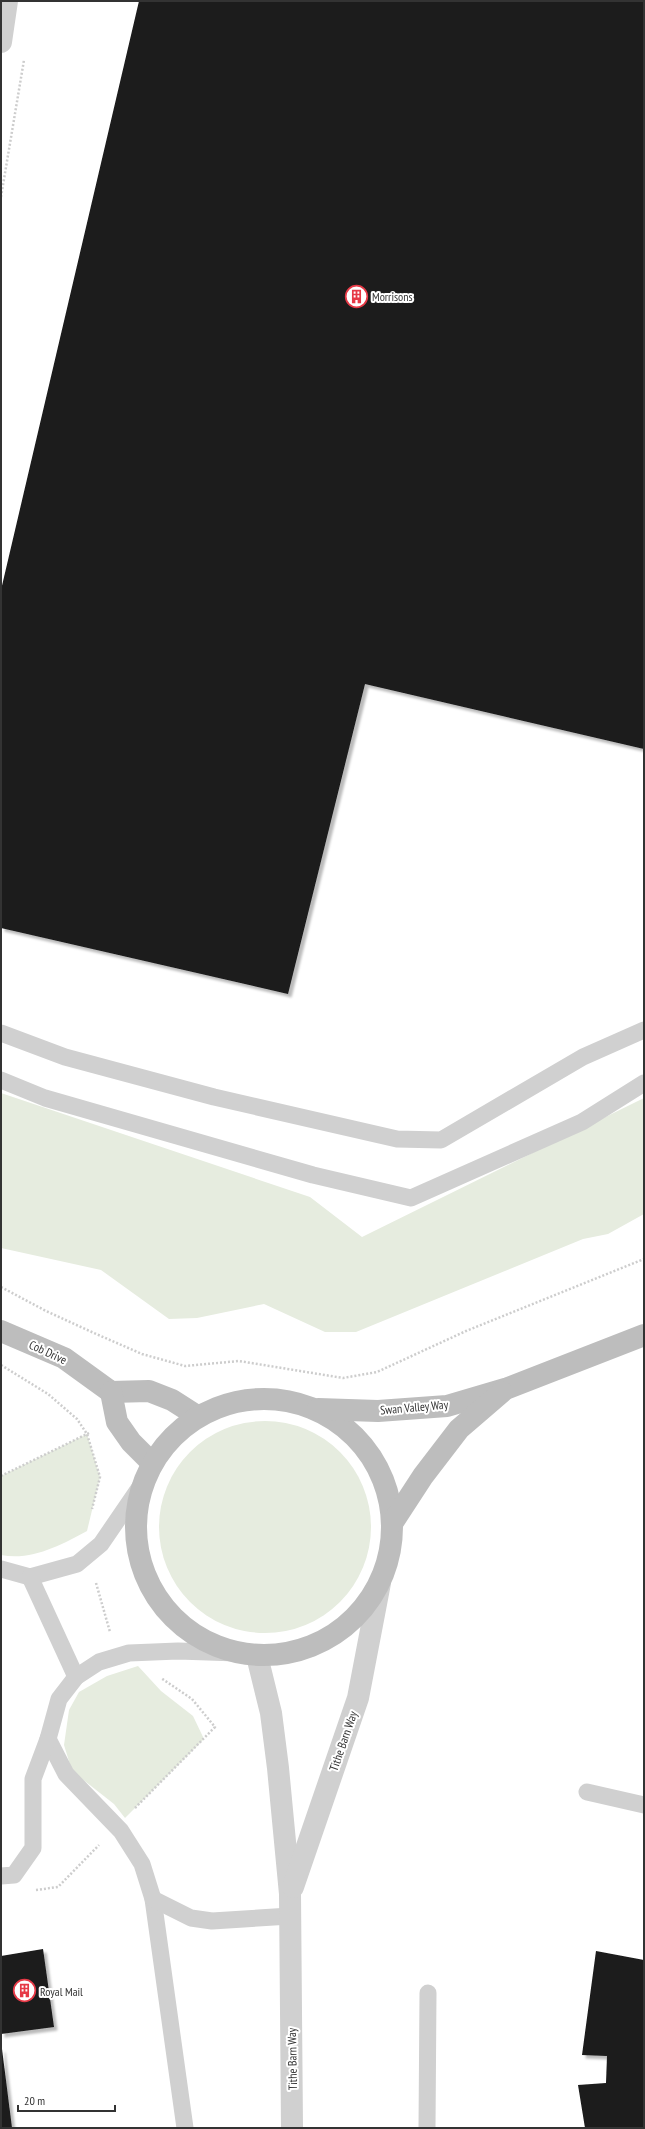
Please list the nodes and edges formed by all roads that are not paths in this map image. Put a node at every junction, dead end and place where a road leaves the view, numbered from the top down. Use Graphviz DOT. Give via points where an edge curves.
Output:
graph roads {
  1 [pos="8,1"];
  2 [pos="1,42"];
  3 [pos="644,1030"];
  4 [pos="1,1033"];
  5 [pos="1,1080"];
  6 [pos="644,1083"];
  7 [pos="1,1331"];
  8 [pos="644,1335"];
  9 [pos="508,1388"];
  10 [pos="111,1392"];
  11 [pos="318,1409"];
  12 [pos="197,1416"];
  13 [pos="152,1462"];
  14 [pos="142,1484"];
  15 [pos="393,1522"];
  16 [pos="1,1569"];
  17 [pos="30,1577"];
  18 [pos="380,1583"];
  19 [pos="247,1655"];
  20 [pos="76,1677"];
  21 [pos="48,1739"];
  22 [pos="587,1792"];
  23 [pos="644,1805"];
  24 [pos="1,1876"];
  25 [pos="290,1894"];
  26 [pos="153,1899"];
  27 [pos="290,1916"];
  28 [pos="428,1993"];
  29 [pos="185,2128"];
  30 [pos="292,2128"];
  31 [pos="428,2128"];
  1 -- 2 [label="street"];
  3 -- 4 [label="lane" via="583,1057 441,1140 397,1139 214,1097 65,1057"];
  5 -- 6 [label="lane" via="61,1103 313,1175 410,1198 582,1122"];
  7 -- 10 [label="street, Cob Drive" via="64,1358"];
  8 -- 9 [label="street, Swan Valley Way"];
  9 -- 11 [label="street, Swan Valley Way" via="446,1406 378,1411"];
  9 -- 15 [label="street, Swan Valley Way" via="459,1429 423,1476"];
  10 -- 12 [label="street" via="149,1391 172,1400"];
  10 -- 13 [label="street" via="117,1422 131,1442"];
  11 -- 12 [label="street" via="283,1399 254,1398 225,1404"];
  11 -- 15 [label="street" via="348,1428 371,1455 387,1487"];
  12 -- 13 [label="street" via="170,1440"];
  13 -- 14 [label="street"];
  14 -- 17 [label="lane" via="101,1544 77,1564"];
  14 -- 19 [label="street" via="135,1527 142,1570 164,1609 196,1637"];
  15 -- 18 [label="street" via="390,1554"];
  16 -- 17 [label="lane"];
  17 -- 20 [label="lane"];
  18 -- 19 [label="street" via="359,1614 330,1638 295,1652"];
  18 -- 25 [label="street, Tithe Barn Way" via="358,1698"];
  19 -- 20 [label="lane" via="178,1651 128,1653 99,1662"];
  19 -- 25 [label="street, Tithe Barn Way" via="272,1721"];
  20 -- 21 [label="lane" via="59,1699"];
  21 -- 24 [label="lane" via="33,1779 33,1848 14,1875"];
  21 -- 26 [label="lane" via="66,1774 121,1831 142,1864"];
  22 -- 23 [label="lane"];
  25 -- 27 [label="street, Tithe Barn Way"];
  26 -- 27 [label="lane" via="191,1918 212,1921"];
  26 -- 29 [label="lane"];
  27 -- 30 [label="street, Tithe Barn Way"];
  28 -- 31 [label="lane"];
}
